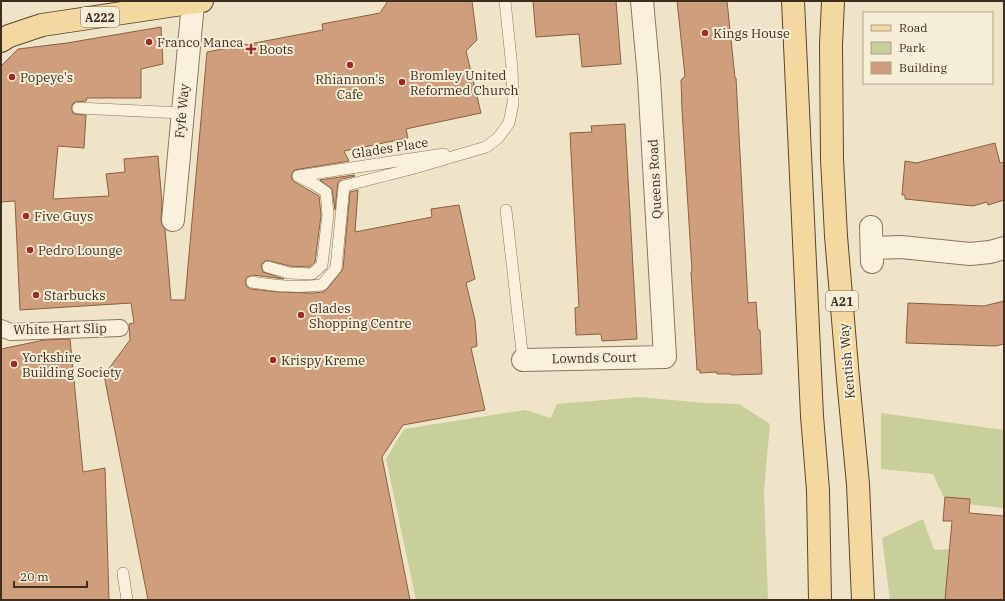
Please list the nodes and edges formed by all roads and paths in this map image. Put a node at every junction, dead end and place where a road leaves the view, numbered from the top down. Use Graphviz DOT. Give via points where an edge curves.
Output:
graph roads {
  1 [pos="505,1"];
  2 [pos="642,1"];
  3 [pos="793,1"];
  4 [pos="833,1"];
  5 [pos="198,2"];
  6 [pos="1,41"];
  7 [pos="78,108"];
  8 [pos="182,113"];
  9 [pos="486,147"];
  10 [pos="506,210"];
  11 [pos="173,220"];
  12 [pos="872,246"];
  13 [pos="1004,248"];
  14 [pos="268,267"];
  15 [pos="252,282"];
  16 [pos="1,328"];
  17 [pos="120,328"];
  18 [pos="665,357"];
  19 [pos="523,360"];
  20 [pos="123,573"];
  21 [pos="127,600"];
  22 [pos="820,600"];
  23 [pos="863,600"];
  1 -- 9 [label="lane, Glades Place" via="513,103 509,123 498,138"];
  2 -- 18 [label="street, Queens Road" via="649,78"];
  3 -- 22 [label="main road, A21" via="812,416 818,490"];
  4 -- 23 [label="main road, Kentish Way / A21" via="832,159 836,236 858,484"];
  5 -- 6 [label="main road, A222" via="42,25"];
  5 -- 8 [label="street, Fyfe Way"];
  7 -- 8 [label="lane"];
  8 -- 11 [label="street, Fyfe Way"];
  9 -- 14 [label="lane, Glades Place" via="298,176 326,192 328,215 322,265 312,274 289,273"];
  9 -- 15 [label="lane, Glades Place" via="411,170 344,186 336,268 322,285 303,288"];
  10 -- 19 [label="lane"];
  12 -- 13 [label="street" via="970,254"];
  16 -- 17 [label="street, White Hart Slip" via="11,332"];
  18 -- 19 [label="street, Lownds Court"];
  20 -- 21 [label="lane"];
}
